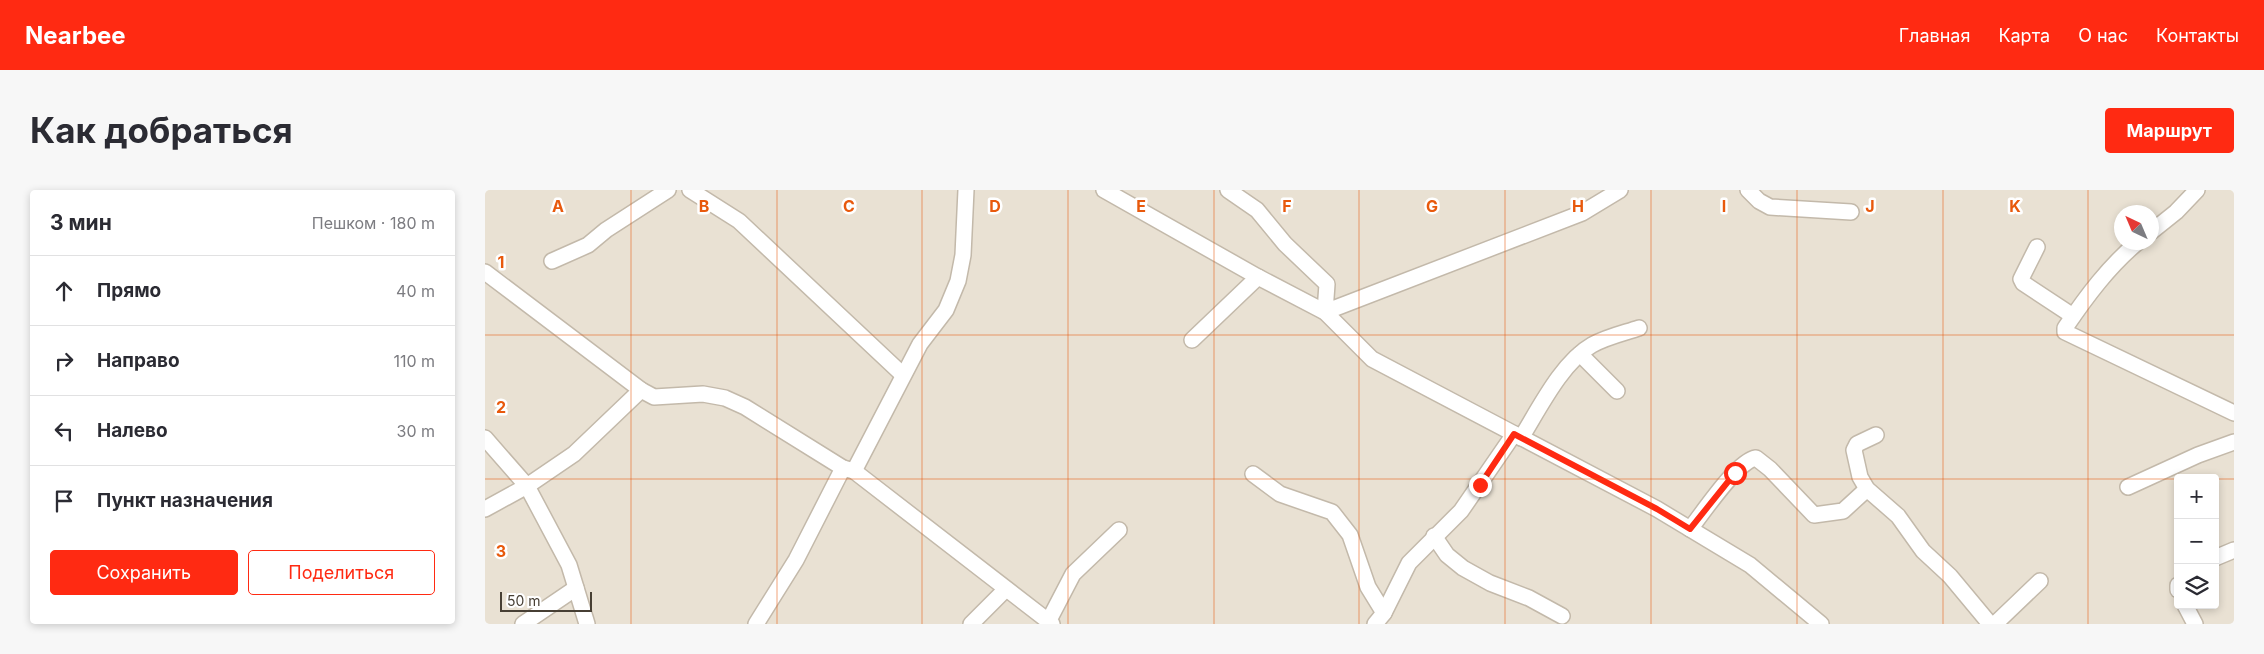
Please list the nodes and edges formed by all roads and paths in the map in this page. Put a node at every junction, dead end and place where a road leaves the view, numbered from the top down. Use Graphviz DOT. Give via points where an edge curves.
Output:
graph roads {
  1 [pos="669,190"];
  2 [pos="691,190"];
  3 [pos="966,190"];
  4 [pos="1104,190"];
  5 [pos="1228,190"];
  6 [pos="1619,190"];
  7 [pos="1748,190"];
  8 [pos="2197,190"];
  9 [pos="1851,212"];
  10 [pos="2159,226"];
  11 [pos="2037,247"];
  12 [pos="2130,250"];
  13 [pos="552,261"];
  14 [pos="485,272"];
  15 [pos="1258,277"];
  16 [pos="1325,312"];
  17 [pos="2073,316"];
  18 [pos="1639,328"];
  19 [pos="1192,340"];
  20 [pos="1580,354"];
  21 [pos="903,375"];
  22 [pos="641,390"];
  23 [pos="1617,391"];
  24 [pos="2234,413"];
  25 [pos="1876,435"];
  26 [pos="1518,436"];
  27 [pos="485,438"];
  28 [pos="2234,442"];
  29 [pos="848,469"];
  30 [pos="1253,474"];
  31 [pos="527,486"];
  32 [pos="2128,487"];
  33 [pos="1867,489"];
  34 [pos="485,509"];
  35 [pos="1690,529"];
  36 [pos="1119,530"];
  37 [pos="1433,536"];
  38 [pos="2234,550"];
  39 [pos="2219,556"];
  40 [pos="2040,581"];
  41 [pos="575,588"];
  42 [pos="1006,589"];
  43 [pos="2187,609"];
  44 [pos="1562,616"];
  45 [pos="1380,619"];
  46 [pos="1050,623"];
  47 [pos="523,624"];
  48 [pos="587,624"];
  49 [pos="756,624"];
  50 [pos="971,624"];
  51 [pos="1821,624"];
  52 [pos="1990,624"];
  53 [pos="1995,624"];
  54 [pos="2195,624"];
  1 -- 13 [label="street" via="606,230 589,245"];
  2 -- 21 [label="street" via="739,220"];
  3 -- 21 [label="street" via="963,256 958,281 946,310 920,344"];
  4 -- 15 [label="street"];
  5 -- 16 [label="street" via="1257,210 1285,244 1327,284"];
  6 -- 16 [label="street" via="1582,213"];
  7 -- 9 [label="street" via="1770,207"];
  8 -- 10 [label="street"];
  11 -- 17 [label="street" via="2021,279 2023,283"];
  12 -- 17 [label="street"];
  14 -- 22 [label="street"];
  15 -- 16 [label="street"];
  15 -- 19 [label="street"];
  16 -- 26 [label="street" via="1372,359"];
  17 -- 24 [label="street" via="2065,328 2069,336"];
  18 -- 20 [label="street" via="1601,340"];
  20 -- 23 [label="street"];
  20 -- 26 [label="street"];
  21 -- 29 [label="street" via="893,400"];
  22 -- 29 [label="street" via="654,396 703,394 725,398"];
  22 -- 31 [label="street" via="579,450"];
  25 -- 33 [label="street" via="1857,444 1854,450 1860,477"];
  26 -- 35 [label="street"];
  26 -- 37 [label="street" via="1461,511"];
  27 -- 31 [label="street"];
  28 -- 32 [label="street"];
  29 -- 42 [label="street"];
  29 -- 49 [label="street"];
  30 -- 45 [label="street" via="1280,494 1332,512 1350,535"];
  31 -- 34 [label="street"];
  31 -- 41 [label="street" via="569,565"];
  33 -- 35 [label="street" via="1843,511 1814,514 1770,469 1756,458 1750,459"];
  33 -- 52 [label="street" via="1898,516 1923,552 1950,576"];
  35 -- 51 [label="street" via="1750,565"];
  36 -- 46 [label="street" via="1073,574"];
  37 -- 44 [label="street" via="1447,555 1463,568"];
  37 -- 45 [label="street" via="1409,563"];
  38 -- 39 [label="street"];
  40 -- 53 [label="street"];
  41 -- 47 [label="street"];
  41 -- 48 [label="street"];
  42 -- 46 [label="street"];
  42 -- 50 [label="street"];
  43 -- 54 [label="street"];
}
